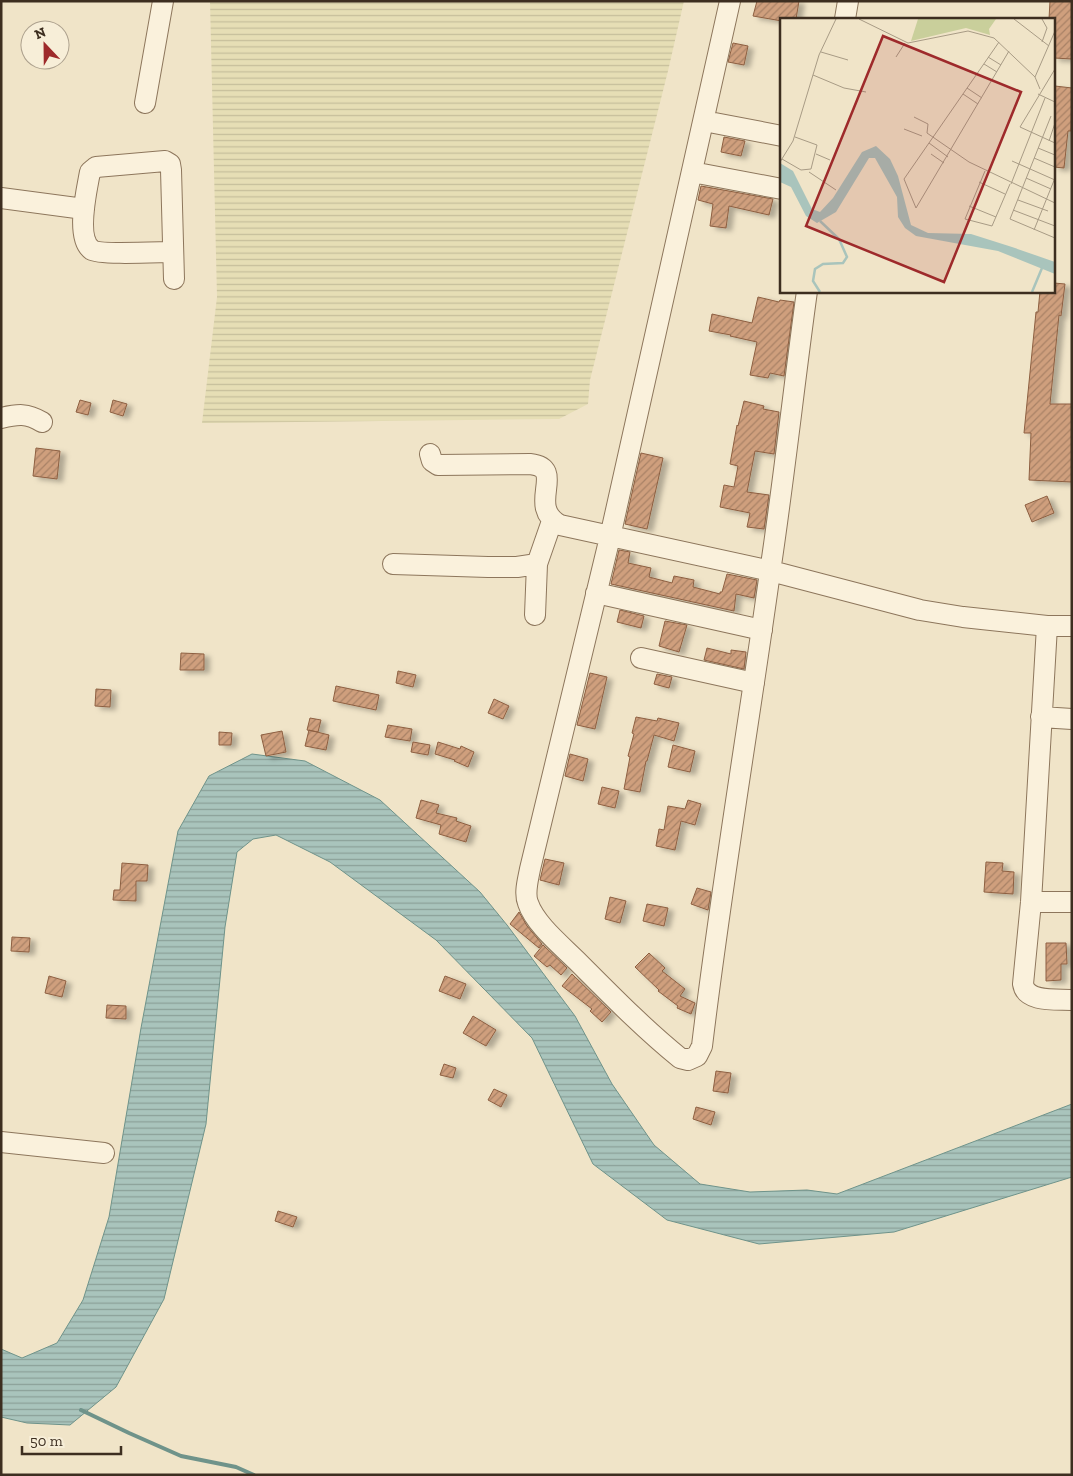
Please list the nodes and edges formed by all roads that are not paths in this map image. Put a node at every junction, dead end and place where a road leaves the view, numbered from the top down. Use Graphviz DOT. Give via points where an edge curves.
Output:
graph roads {
  1 [pos="163,1"];
  2 [pos="730,1"];
  3 [pos="848,1"];
  4 [pos="845,18"];
  5 [pos="145,103"];
  6 [pos="704,121"];
  7 [pos="780,136"];
  8 [pos="692,172"];
  9 [pos="780,189"];
  10 [pos="1,198"];
  11 [pos="84,209"];
  12 [pos="173,252"];
  13 [pos="174,279"];
  14 [pos="807,292"];
  15 [pos="1,418"];
  16 [pos="42,422"];
  17 [pos="430,454"];
  18 [pos="552,521"];
  19 [pos="610,537"];
  20 [pos="393,564"];
  21 [pos="537,564"];
  22 [pos="771,571"];
  23 [pos="596,593"];
  24 [pos="535,615"];
  25 [pos="1047,626"];
  26 [pos="1072,626"];
  27 [pos="762,630"];
  28 [pos="641,658"];
  29 [pos="754,683"];
  30 [pos="1041,717"];
  31 [pos="1072,719"];
  32 [pos="1031,902"];
  33 [pos="1072,902"];
  34 [pos="1072,1000"];
  35 [pos="1,1142"];
  36 [pos="104,1153"];
  1 -- 5 [label="street"];
  2 -- 6 [label="street"];
  3 -- 4 [label="street"];
  6 -- 7 [label="street"];
  6 -- 8 [label="street"];
  8 -- 9 [label="street"];
  8 -- 19 [label="street"];
  10 -- 11 [label="street"];
  11 -- 12 [label="street" via="84,235 95,251"];
  11 -- 12 [label="street" via="92,169 167,161 171,170"];
  12 -- 13 [label="street"];
  14 -- 22 [label="street"];
  15 -- 16 [label="street" via="27,415"];
  17 -- 18 [label="street" via="438,465 542,466 548,478 546,509"];
  18 -- 19 [label="street"];
  18 -- 21 [label="street"];
  19 -- 22 [label="street"];
  19 -- 23 [label="street"];
  20 -- 21 [label="street" via="497,567"];
  21 -- 24 [label="street"];
  22 -- 25 [label="street" via="920,610"];
  22 -- 27 [label="street"];
  23 -- 27 [label="street"];
  23 -- 29 [label="street" via="530,869 527,902 538,921 622,1006 680,1058 688,1060 697,1056 702,1046"];
  25 -- 26 [label="street"];
  25 -- 30 [label="street"];
  27 -- 29 [label="street"];
  28 -- 29 [label="street"];
  30 -- 31 [label="street"];
  30 -- 32 [label="street"];
  32 -- 33 [label="street"];
  32 -- 34 [label="street" via="1024,990 1040,998"];
  35 -- 36 [label="street"];
}
